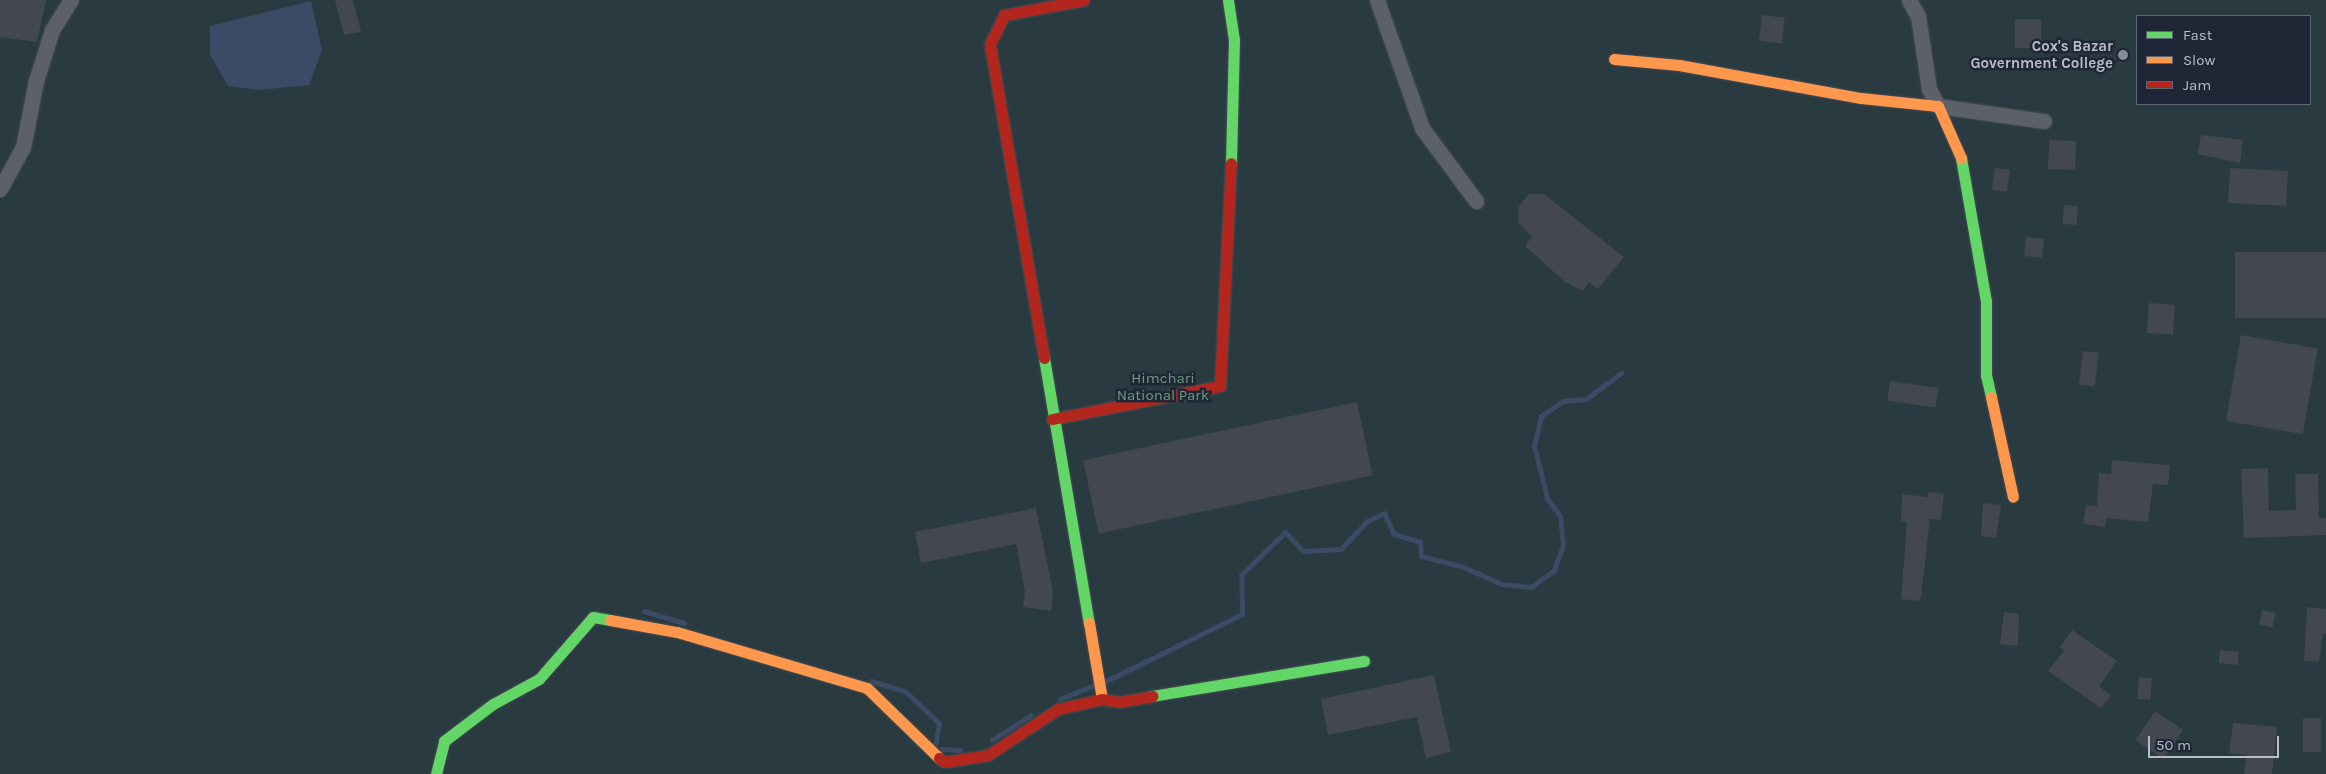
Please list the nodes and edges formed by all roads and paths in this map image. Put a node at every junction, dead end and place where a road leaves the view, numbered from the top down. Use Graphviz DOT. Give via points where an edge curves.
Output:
graph roads {
  1 [pos="70,0"];
  2 [pos="1084,0"];
  3 [pos="1228,0"];
  4 [pos="1377,0"];
  5 [pos="1909,0"];
  6 [pos="1614,59"];
  7 [pos="1938,106"];
  8 [pos="2044,121"];
  9 [pos="0,189"];
  10 [pos="1476,201"];
  11 [pos="1052,419"];
  12 [pos="2013,497"];
  13 [pos="1364,661"];
  14 [pos="1102,699"];
  15 [pos="436,774"];
  1 -- 9 [label="street" via="52,30 36,81 22,147"];
  2 -- 11 [label="street" via="1004,15 990,44"];
  3 -- 11 [label="street" via="1234,40 1234,108 1220,386"];
  4 -- 10 [label="street" via="1422,128"];
  5 -- 7 [label="street" via="1918,16 1929,89"];
  6 -- 7 [label="street" via="1679,65 1861,98"];
  7 -- 8 [label="street"];
  7 -- 12 [label="street" via="1960,155 1986,301 1986,375"];
  11 -- 14 [label="street"];
  13 -- 14 [label="street" via="1119,702"];
  14 -- 15 [label="street" via="1058,709 988,755 944,762 867,688 677,632 593,617 539,679 493,704 444,742"];
}
